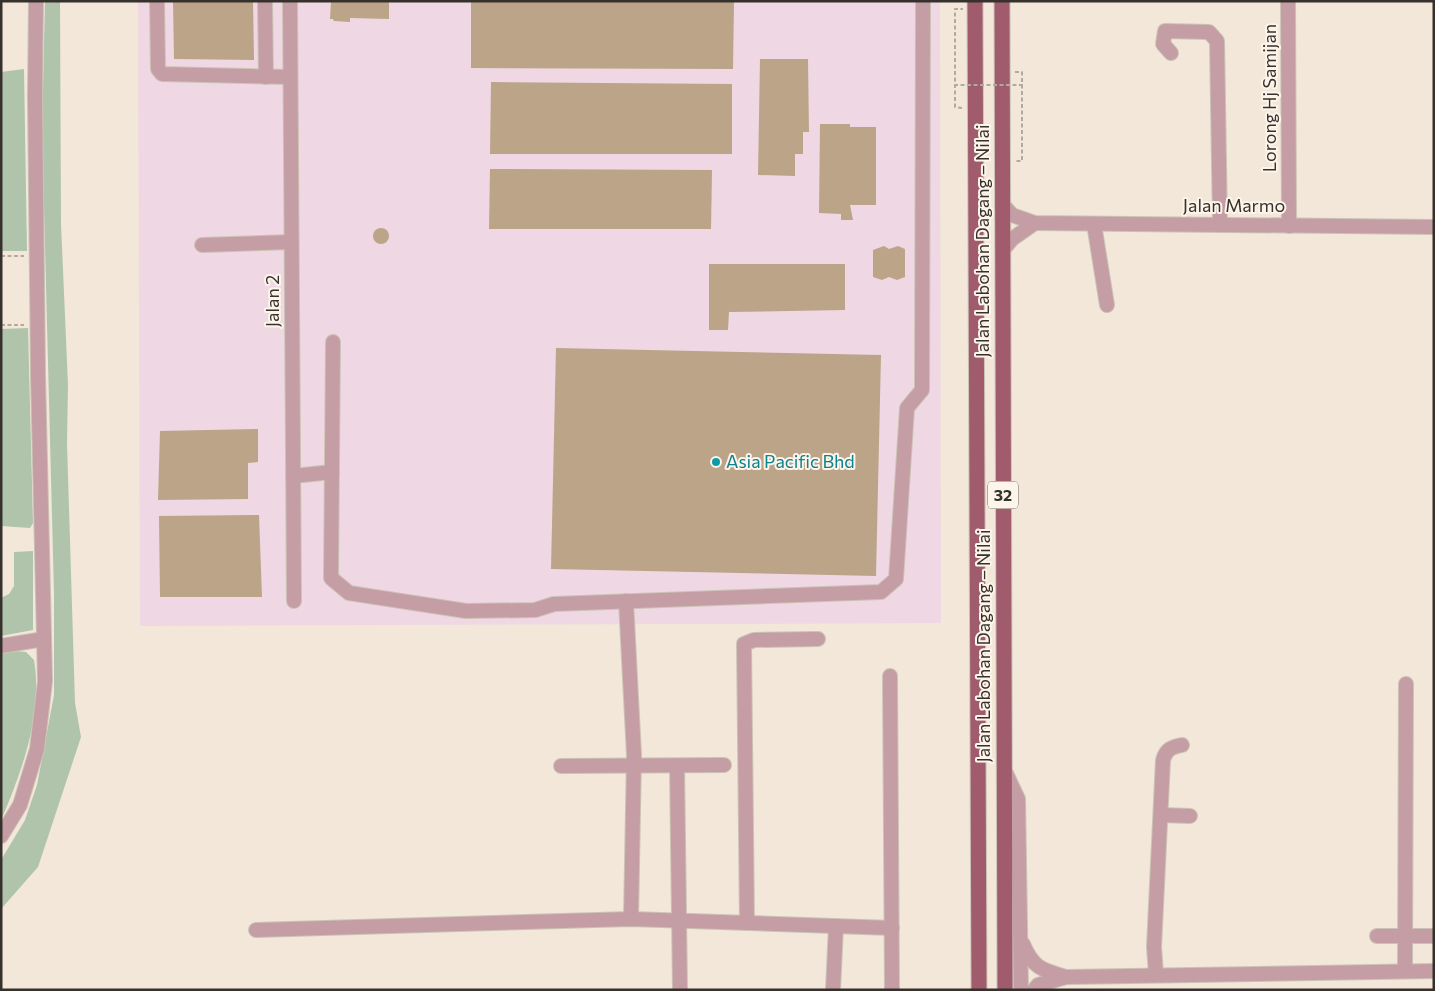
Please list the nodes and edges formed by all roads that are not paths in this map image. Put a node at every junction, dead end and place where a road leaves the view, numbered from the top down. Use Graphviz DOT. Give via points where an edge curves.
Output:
graph roads {
  1 [pos="36,1"];
  2 [pos="157,1"];
  3 [pos="265,1"];
  4 [pos="290,1"];
  5 [pos="924,1"];
  6 [pos="975,1"];
  7 [pos="1002,1"];
  8 [pos="1288,1"];
  9 [pos="1171,52"];
  10 [pos="266,77"];
  11 [pos="290,77"];
  12 [pos="1002,204"];
  13 [pos="1035,223"];
  14 [pos="1094,224"];
  15 [pos="1220,225"];
  16 [pos="1289,226"];
  17 [pos="1434,227"];
  18 [pos="291,242"];
  19 [pos="202,245"];
  20 [pos="1002,250"];
  21 [pos="1107,304"];
  22 [pos="333,342"];
  23 [pos="332,472"];
  24 [pos="293,476"];
  25 [pos="294,601"];
  26 [pos="626,601"];
  27 [pos="44,639"];
  28 [pos="818,640"];
  29 [pos="1,646"];
  30 [pos="890,676"];
  31 [pos="1406,684"];
  32 [pos="1182,745"];
  33 [pos="724,765"];
  34 [pos="561,766"];
  35 [pos="677,766"];
  36 [pos="1003,766"];
  37 [pos="634,767"];
  38 [pos="1162,815"];
  39 [pos="1190,816"];
  40 [pos="1,836"];
  41 [pos="631,919"];
  42 [pos="679,920"];
  43 [pos="747,923"];
  44 [pos="836,926"];
  45 [pos="892,928"];
  46 [pos="256,930"];
  47 [pos="1377,936"];
  48 [pos="1405,936"];
  49 [pos="1434,936"];
  50 [pos="1021,939"];
  51 [pos="1405,971"];
  52 [pos="1434,971"];
  53 [pos="1156,974"];
  54 [pos="1066,977"];
  55 [pos="680,990"];
  56 [pos="833,990"];
  57 [pos="892,990"];
  58 [pos="979,990"];
  59 [pos="1005,990"];
  60 [pos="1021,990"];
  61 [pos="1034,990"];
  1 -- 27 [label="street" via="37,326"];
  2 -- 10 [label="street" via="158,69 162,74"];
  3 -- 10 [label="street"];
  4 -- 11 [label="street, Jalan 2"];
  5 -- 26 [label="street" via="922,390 907,408 896,579 881,592"];
  6 -- 58 [label="main road, Jalan Labohan Dagang ‒ Nilai / 32"];
  7 -- 12 [label="main road, Jalan Labohan Dagang ‒ Nilai / 32"];
  8 -- 16 [label="street, Lorong Hj Samijan"];
  9 -- 15 [label="street" via="1163,44 1165,31 1209,32 1217,41"];
  10 -- 11 [label="street"];
  11 -- 18 [label="street, Jalan 2"];
  12 -- 13 [label="street, Jalan Marmo" via="1012,215"];
  12 -- 20 [label="main road, Jalan Labohan Dagang ‒ Nilai / 32"];
  13 -- 14 [label="street, Jalan Marmo"];
  13 -- 20 [label="street" via="1012,238"];
  14 -- 15 [label="street, Jalan Marmo"];
  14 -- 21 [label="street"];
  15 -- 16 [label="street, Jalan Marmo"];
  16 -- 17 [label="street, Jalan Marmo"];
  18 -- 19 [label="street"];
  18 -- 24 [label="street, Jalan 2"];
  20 -- 36 [label="main road, Jalan Labohan Dagang ‒ Nilai / 32"];
  22 -- 23 [label="street"];
  23 -- 24 [label="street"];
  23 -- 26 [label="street" via="331,578 349,593 466,611 535,610 554,604"];
  24 -- 25 [label="street, Jalan 2"];
  26 -- 37 [label="street"];
  27 -- 29 [label="street"];
  27 -- 40 [label="street" via="45,681 37,748 20,805"];
  28 -- 43 [label="street" via="754,640 744,644"];
  30 -- 45 [label="street"];
  31 -- 48 [label="street"];
  32 -- 38 [label="street" via="1166,752 1163,760"];
  33 -- 35 [label="street"];
  34 -- 37 [label="street"];
  35 -- 37 [label="street"];
  35 -- 42 [label="street"];
  36 -- 50 [label="street" via="1018,799"];
  36 -- 59 [label="main road, Jalan Labohan Dagang ‒ Nilai / 32"];
  37 -- 41 [label="street"];
  38 -- 39 [label="street"];
  38 -- 53 [label="street" via="1154,947"];
  41 -- 42 [label="street"];
  41 -- 46 [label="street"];
  42 -- 43 [label="street"];
  42 -- 55 [label="street"];
  43 -- 44 [label="street"];
  44 -- 45 [label="street"];
  44 -- 56 [label="street"];
  45 -- 57 [label="street"];
  47 -- 48 [label="street"];
  48 -- 49 [label="street"];
  48 -- 51 [label="street"];
  50 -- 54 [label="street" via="1030,960 1041,968"];
  50 -- 60 [label="street"];
  51 -- 52 [label="street"];
  51 -- 53 [label="street"];
  53 -- 54 [label="street"];
  54 -- 61 [label="street"];
}
